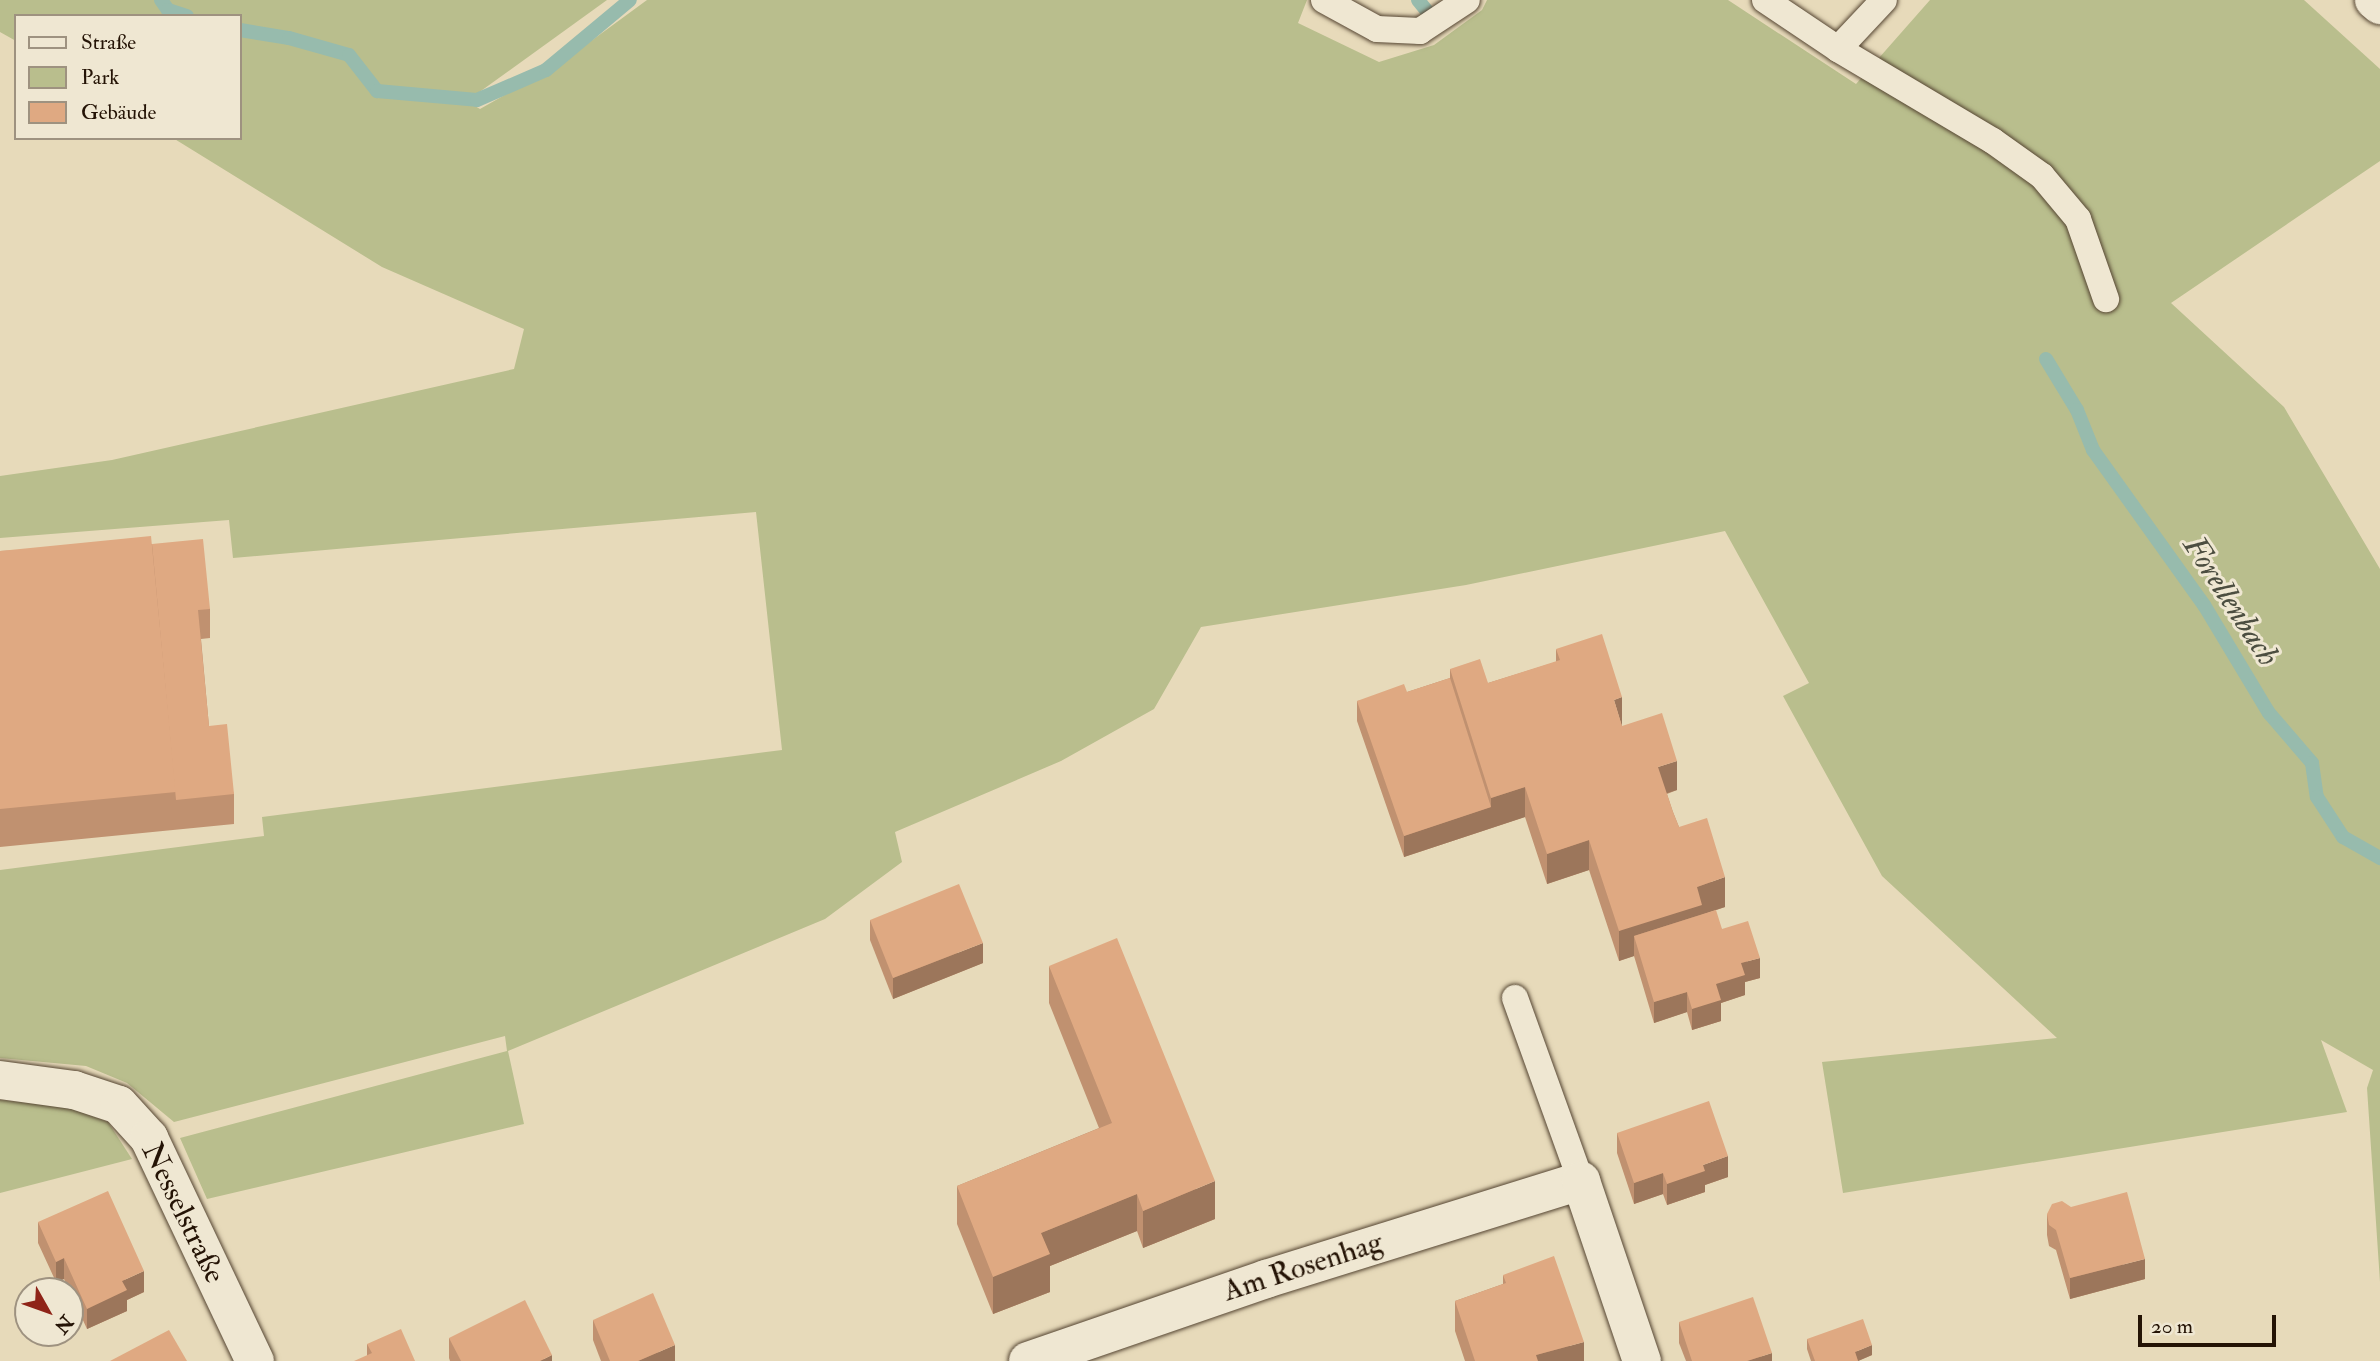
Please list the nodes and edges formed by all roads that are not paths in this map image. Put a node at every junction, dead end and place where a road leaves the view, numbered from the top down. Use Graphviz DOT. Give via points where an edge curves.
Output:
graph roads {
  1 [pos="1324,0"];
  2 [pos="1467,0"];
  3 [pos="1765,0"];
  4 [pos="1884,0"];
  5 [pos="2374,0"];
  6 [pos="2380,5"];
  7 [pos="1838,49"];
  8 [pos="2106,299"];
  9 [pos="1515,998"];
  10 [pos="0,1080"];
  11 [pos="1581,1181"];
  12 [pos="255,1361"];
  13 [pos="1028,1361"];
  14 [pos="1642,1361"];
  1 -- 2 [label="lane" via="1377,29 1420,31"];
  3 -- 7 [label="lane"];
  4 -- 7 [label="lane"];
  5 -- 6 [label="street"];
  7 -- 8 [label="lane" via="1993,141 2042,176 2078,219"];
  9 -- 11 [label="lane"];
  10 -- 12 [label="street, Nesselstraße" via="74,1090 119,1105 149,1138"];
  11 -- 13 [label="street, Am Rosenhag" via="1280,1274"];
  11 -- 14 [label="street"];
}
